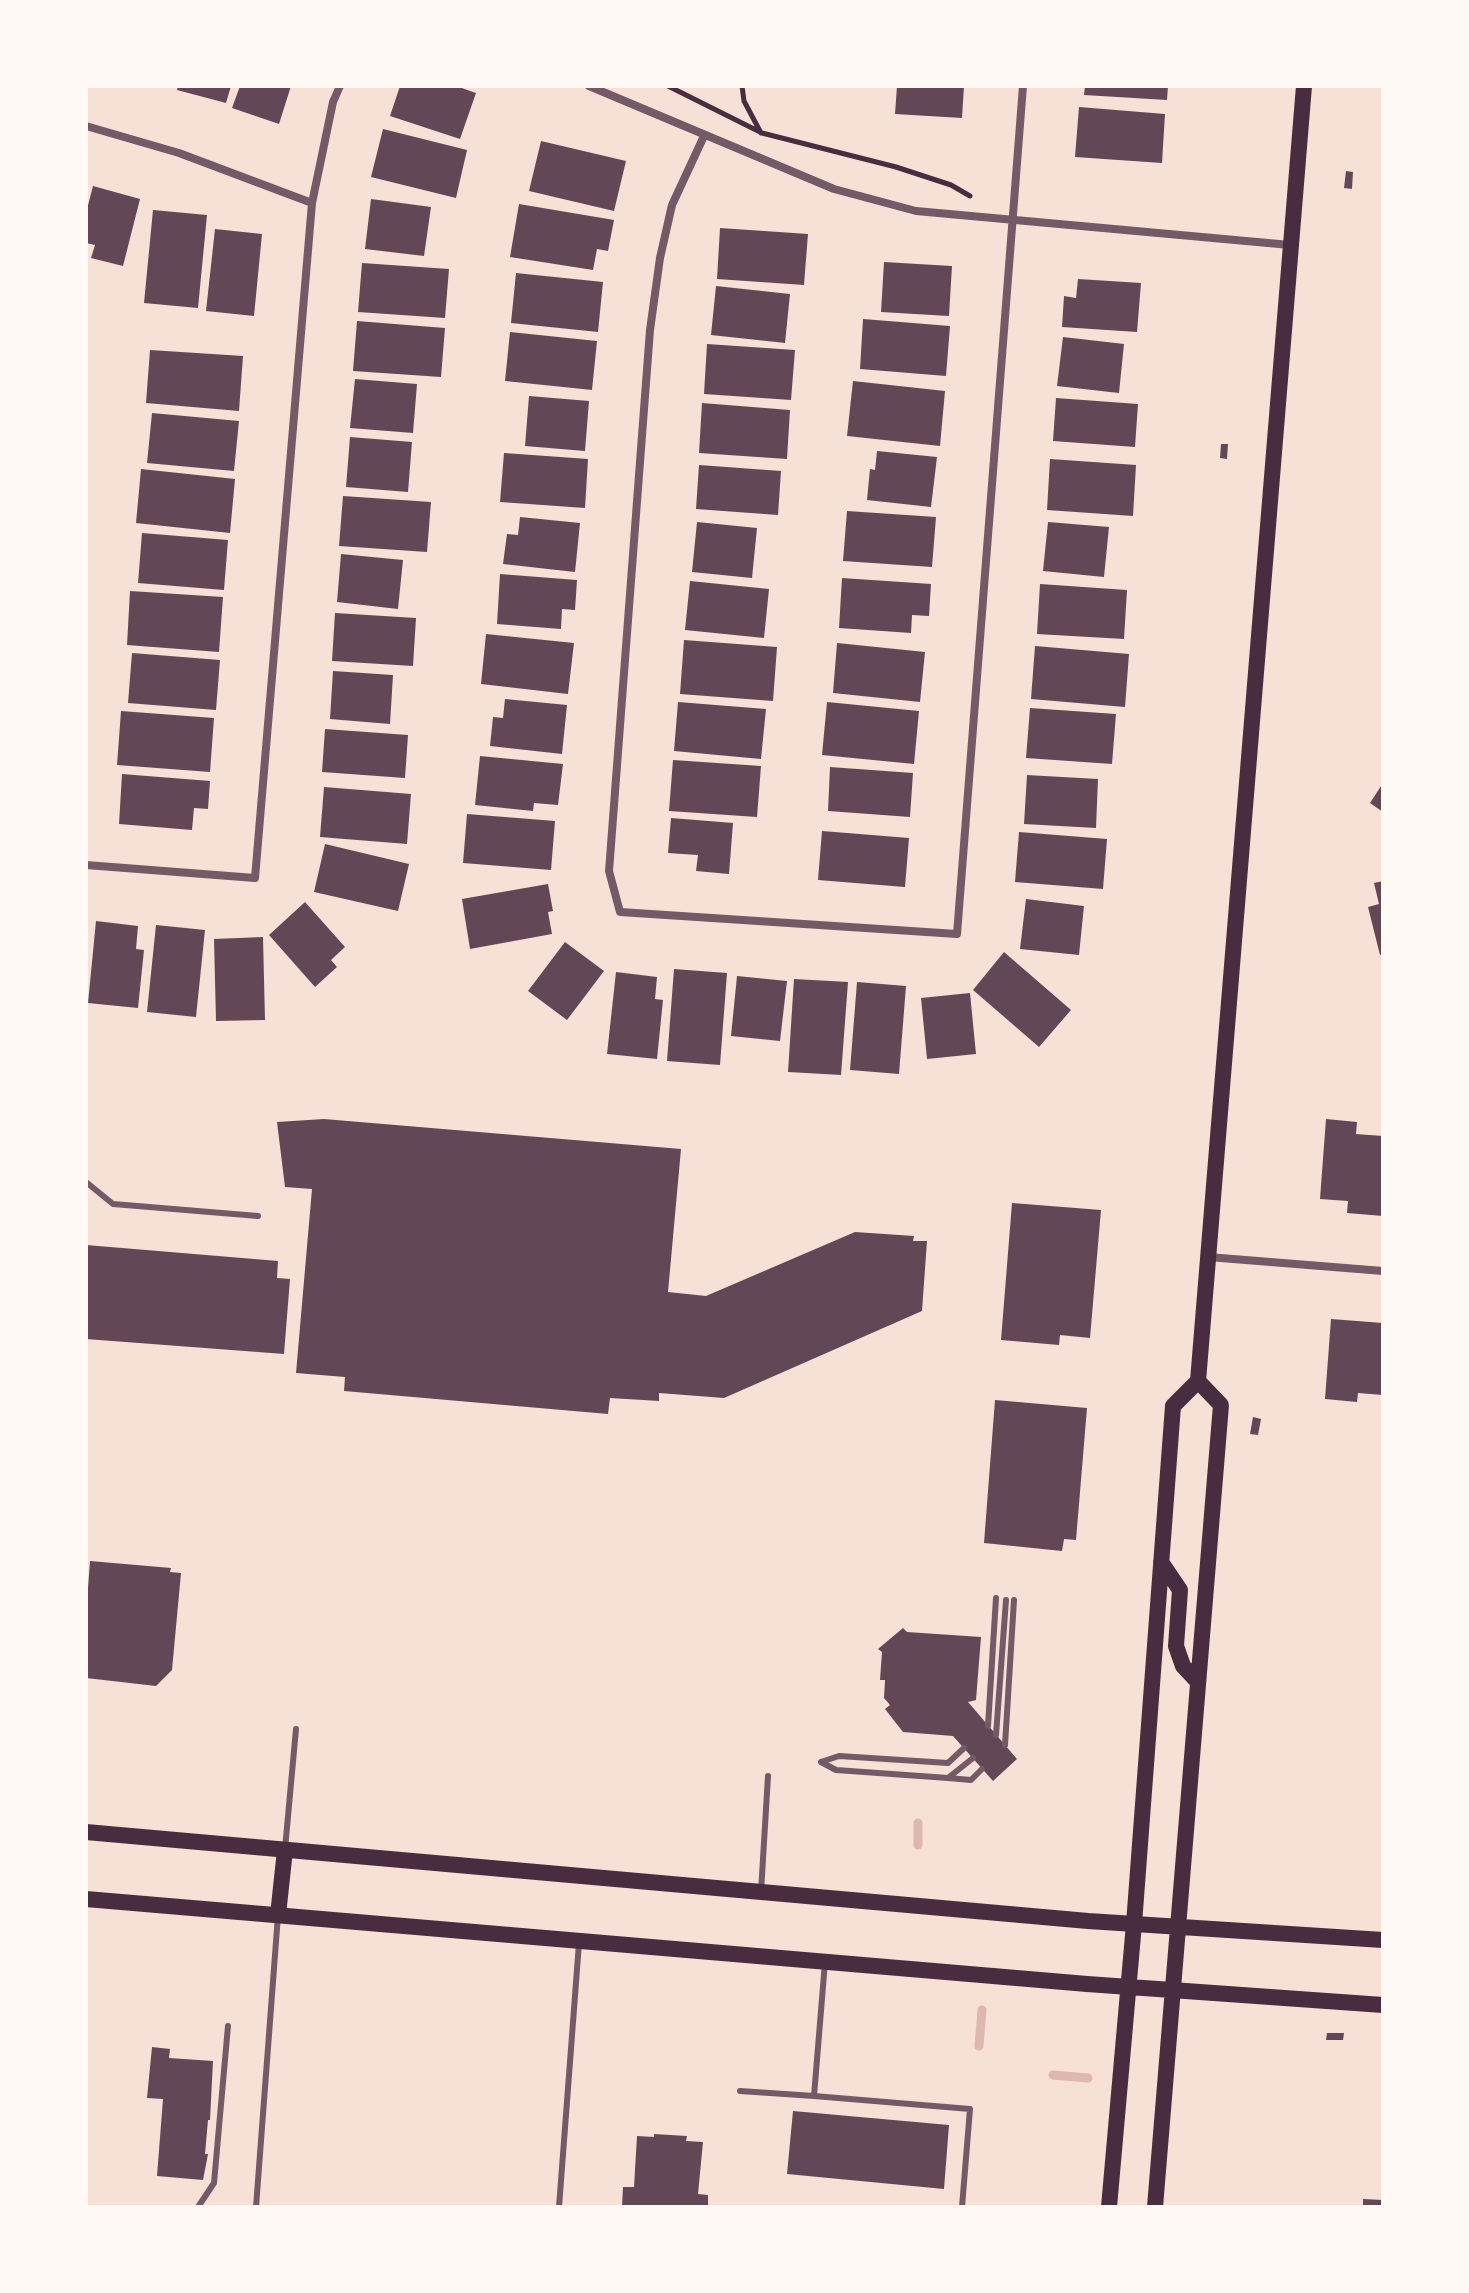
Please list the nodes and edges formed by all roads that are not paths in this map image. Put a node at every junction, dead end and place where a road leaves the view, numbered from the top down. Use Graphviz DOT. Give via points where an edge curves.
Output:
graph roads {
  1 [pos="340,86"];
  2 [pos="589,86"];
  3 [pos="1023,86"];
  4 [pos="1304,86"];
  5 [pos="86,126"];
  6 [pos="704,136"];
  7 [pos="312,203"];
  8 [pos="1013,220"];
  9 [pos="1290,245"];
  10 [pos="86,865"];
  11 [pos="86,1182"];
  12 [pos="258,1216"];
  13 [pos="1208,1257"];
  14 [pos="1383,1271"];
  15 [pos="1198,1381"];
  16 [pos="1161,1562"];
  17 [pos="996,1598"];
  18 [pos="1198,1682"];
  19 [pos="988,1726"];
  20 [pos="296,1729"];
  21 [pos="996,1735"];
  22 [pos="1005,1745"];
  23 [pos="964,1748"];
  24 [pos="973,1758"];
  25 [pos="982,1769"];
  26 [pos="768,1776"];
  27 [pos="948,1778"];
  28 [pos="86,1832"];
  29 [pos="285,1850"];
  30 [pos="761,1892"];
  31 [pos="86,1899"];
  32 [pos="278,1915"];
  33 [pos="1142,1925"];
  34 [pos="1179,1926"];
  35 [pos="1383,1940"];
  36 [pos="579,1942"];
  37 [pos="825,1962"];
  38 [pos="1128,1987"];
  39 [pos="1174,1991"];
  40 [pos="1383,2005"];
  41 [pos="228,2026"];
  42 [pos="740,2091"];
  43 [pos="814,2096"];
  44 [pos="198,2207"];
  45 [pos="256,2207"];
  46 [pos="559,2207"];
  47 [pos="962,2207"];
  48 [pos="1109,2207"];
  49 [pos="1155,2207"];
  1 -- 7 [label="street"];
  2 -- 6 [label="street"];
  3 -- 8 [label="street"];
  4 -- 9 [label="main road"];
  5 -- 7 [label="street" via="179,153"];
  6 -- 8 [label="street" via="834,189 916,211"];
  6 -- 8 [label="street" via="672,205 650,330 609,871 620,912 957,934"];
  7 -- 10 [label="street" via="255,878"];
  8 -- 9 [label="street"];
  9 -- 13 [label="main road"];
  11 -- 12 [label="lane" via="113,1204"];
  13 -- 14 [label="street"];
  13 -- 15 [label="main road"];
  15 -- 16 [label="main road" via="1173,1406"];
  15 -- 18 [label="main road" via="1221,1405"];
  16 -- 18 [label="main road" via="1180,1590 1176,1646 1183,1666"];
  16 -- 33 [label="main road"];
  17 -- 19 [label="lane"];
  18 -- 34 [label="main road"];
  20 -- 29 [label="lane"];
  21 -- 22 [label="lane" via="1010,1600"];
  23 -- 27 [label="lane" via="948,1763 839,1756 821,1762 836,1770"];
  24 -- 27 [label="lane"];
  25 -- 27 [label="lane" via="971,1780"];
  26 -- 30 [label="lane"];
  28 -- 29 [label="main road"];
  29 -- 30 [label="main road"];
  29 -- 32 [label="main road"];
  30 -- 33 [label="main road"];
  31 -- 32 [label="main road"];
  32 -- 36 [label="main road"];
  32 -- 45 [label="lane"];
  33 -- 34 [label="main road"];
  33 -- 38 [label="main road"];
  34 -- 35 [label="main road"];
  34 -- 39 [label="main road"];
  36 -- 37 [label="main road"];
  36 -- 46 [label="lane"];
  37 -- 38 [label="main road"];
  37 -- 43 [label="lane"];
  38 -- 39 [label="main road"];
  38 -- 48 [label="main road"];
  39 -- 40 [label="main road"];
  39 -- 49 [label="main road"];
  41 -- 44 [label="lane" via="214,2183"];
  42 -- 43 [label="lane"];
  43 -- 47 [label="lane" via="970,2109"];
}
